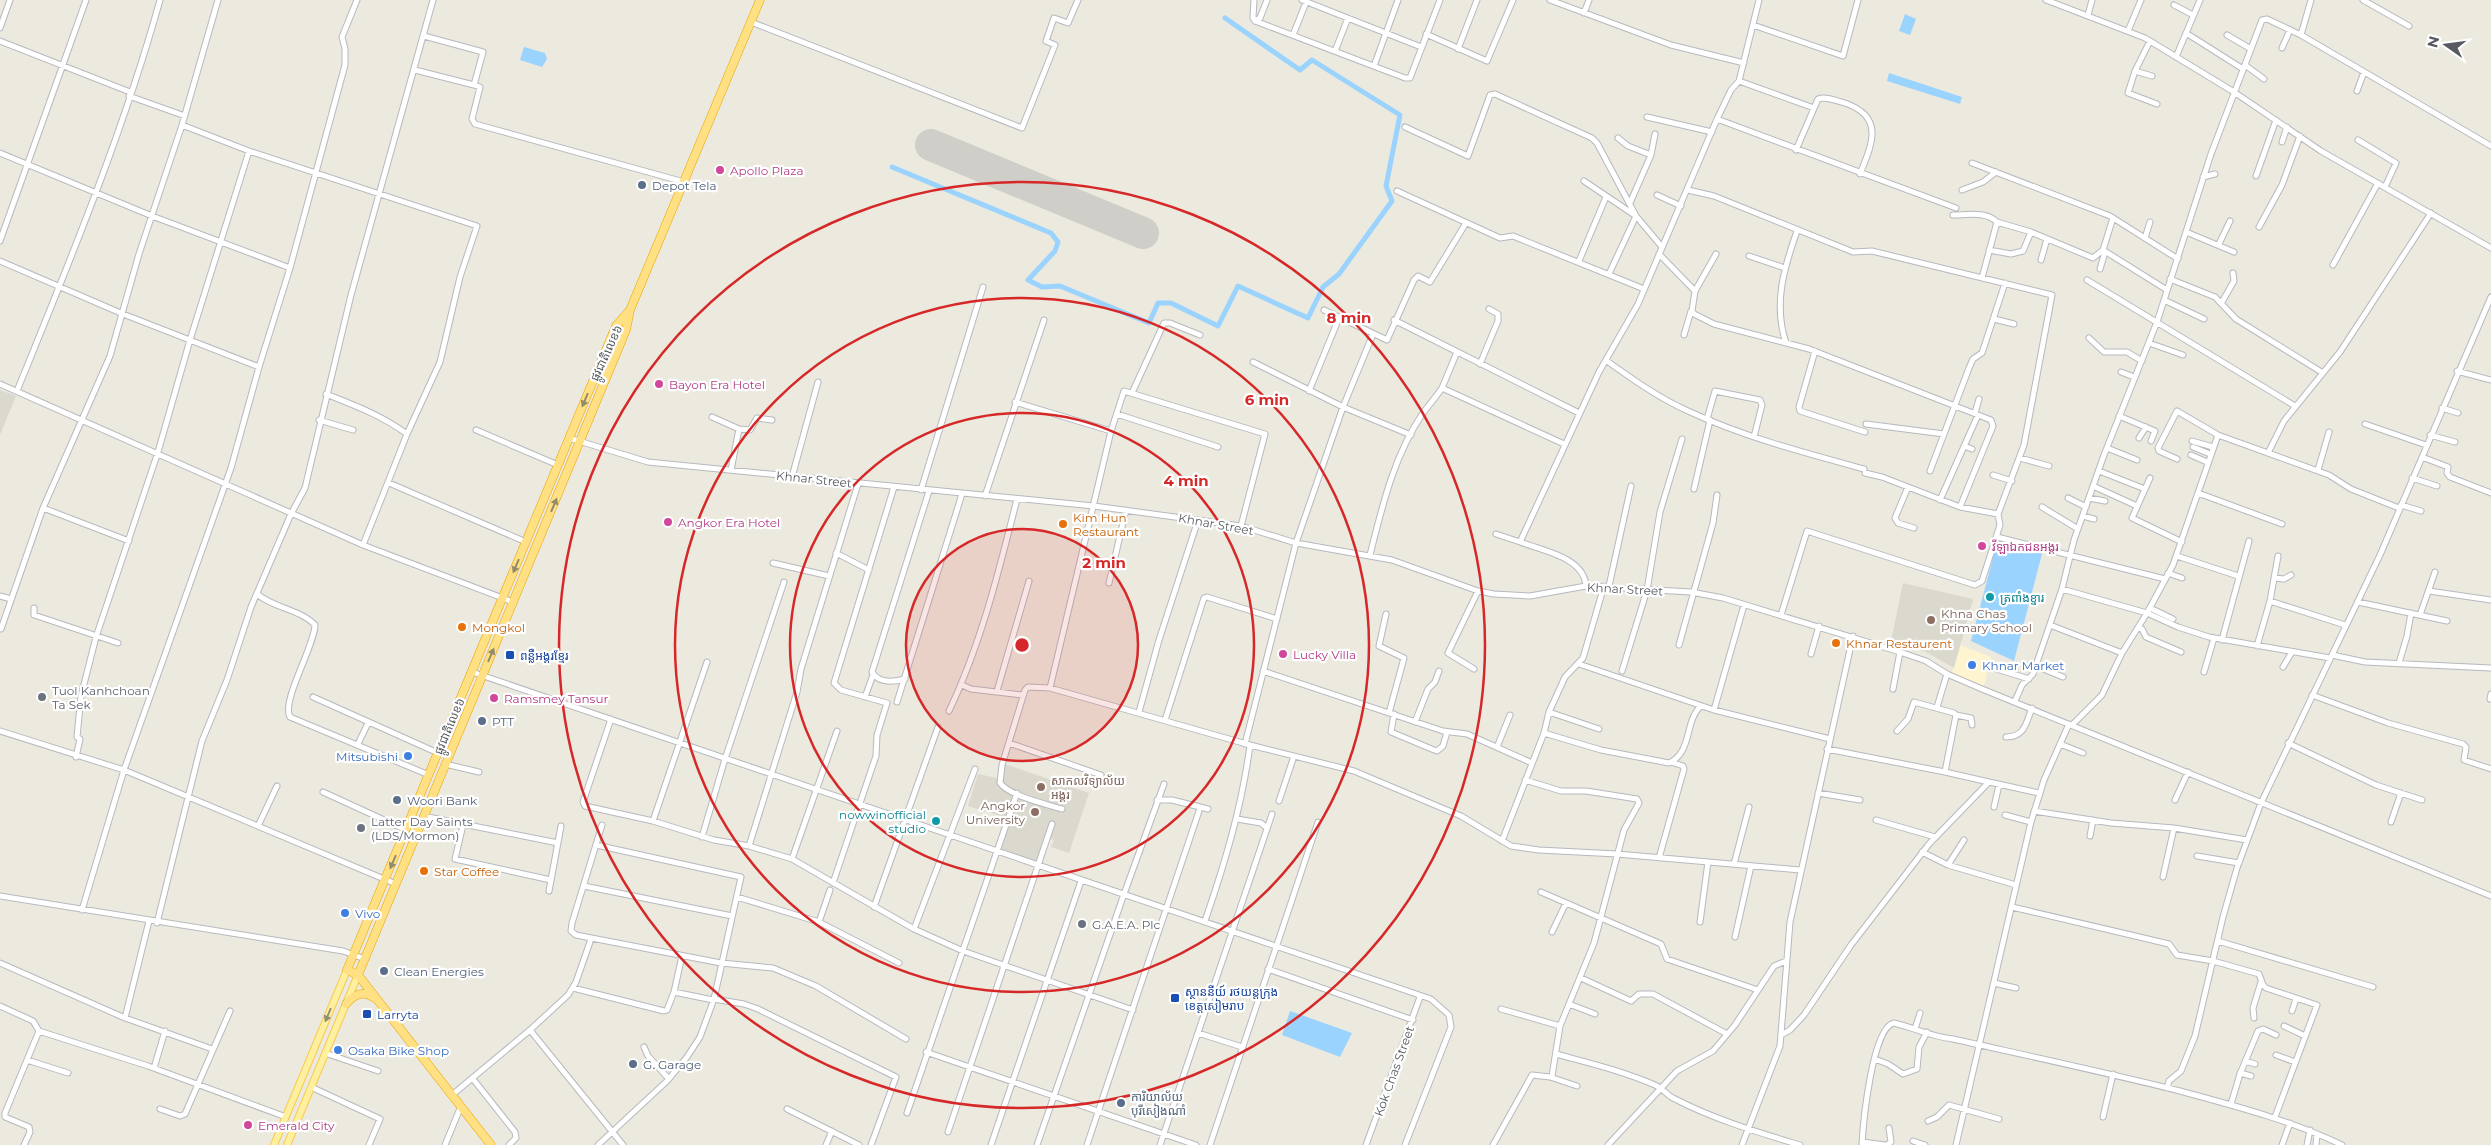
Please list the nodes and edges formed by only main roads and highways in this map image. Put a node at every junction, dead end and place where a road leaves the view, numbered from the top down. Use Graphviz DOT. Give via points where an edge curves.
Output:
graph roads {
  1 [pos="760,0"];
  2 [pos="630,310"];
  3 [pos="601,362"];
  4 [pos="612,366"];
  5 [pos="347,970"];
  6 [pos="358,975"];
  7 [pos="380,1003"];
  8 [pos="346,1004"];
  9 [pos="274,1145"];
  10 [pos="287,1145"];
  11 [pos="491,1145"];
  1 -- 2 [label="highway, ផ្លូវជាតិលេខ៦"];
  2 -- 3 [label="highway, ផ្លូវជាតិលេខ៦" via="616,326"];
  2 -- 4 [label="highway, ផ្លូវជាតិលេខ៦"];
  3 -- 4 [label="highway"];
  3 -- 5 [label="highway, ផ្លូវជាតិលេខ៦, one-way"];
  6 -- 4 [label="highway, ផ្លូវជាតិលេខ៦, one-way"];
  5 -- 6 [label="highway"];
  5 -- 9 [label="main road, ផ្លូវជាតិលេខ៦, one-way"];
  6 -- 7 [label="highway"];
  6 -- 8 [label="main road, ផ្លូវជាតិលេខ៦"];
  7 -- 8 [label="highway" via="370,995 358,994"];
  7 -- 11 [label="highway"];
  8 -- 10 [label="main road, ផ្លូវជាតិលេខ៦"];
}
